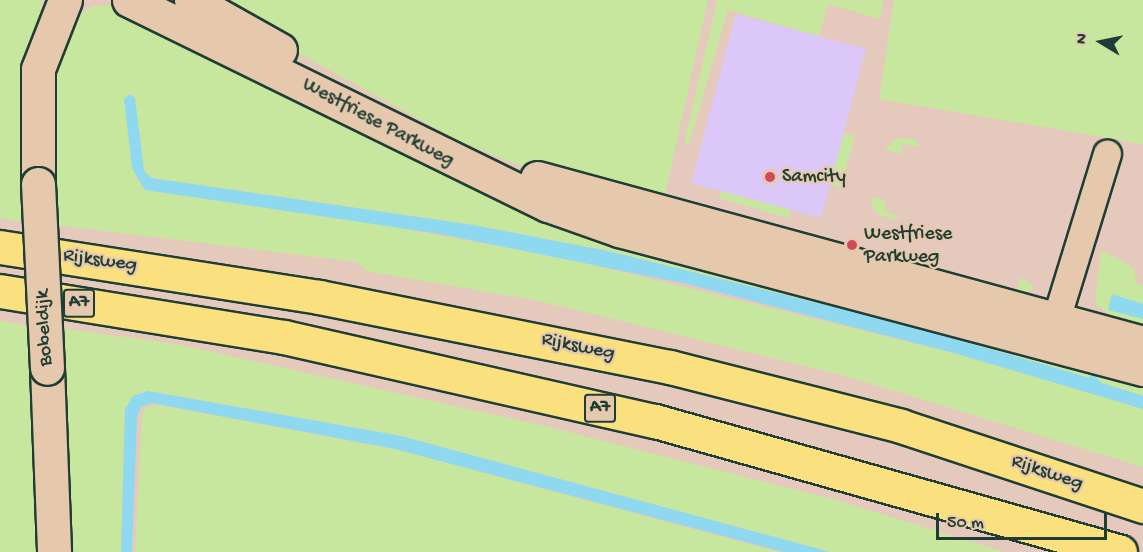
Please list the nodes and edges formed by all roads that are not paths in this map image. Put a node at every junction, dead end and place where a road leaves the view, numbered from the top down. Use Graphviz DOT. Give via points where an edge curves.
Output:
graph roads {
  1 [pos="65,0"];
  2 [pos="129,0"];
  3 [pos="191,0"];
  4 [pos="1107,153"];
  5 [pos="0,247"];
  6 [pos="0,291"];
  7 [pos="1053,329"];
  8 [pos="1143,343"];
  9 [pos="1143,369"];
  10 [pos="1143,506"];
  11 [pos="1036,528"];
  12 [pos="54,552"];
  13 [pos="1092,552"];
  14 [pos="1120,552"];
  1 -- 12 [label="street, Bobeldijk, bridge" via="38,69 38,184"];
  2 -- 7 [label="street, Westfriese Parkweg" via="288,75 472,173 548,205 619,230"];
  3 -- 7 [label="street, Westfriese Parkweg" via="434,138 501,166"];
  4 -- 7 [label="street"];
  5 -- 10 [label="highway, Rijksweg / A7" via="330,298 670,367 901,426"];
  6 -- 11 [label="highway, A7" via="284,337 483,381 655,421"];
  7 -- 8 [label="street, Westfriese Parkweg"];
  7 -- 9 [label="street, Westfriese Parkweg"];
  11 -- 13 [label="highway, A7"];
  11 -- 14 [label="highway, A7"];
}
